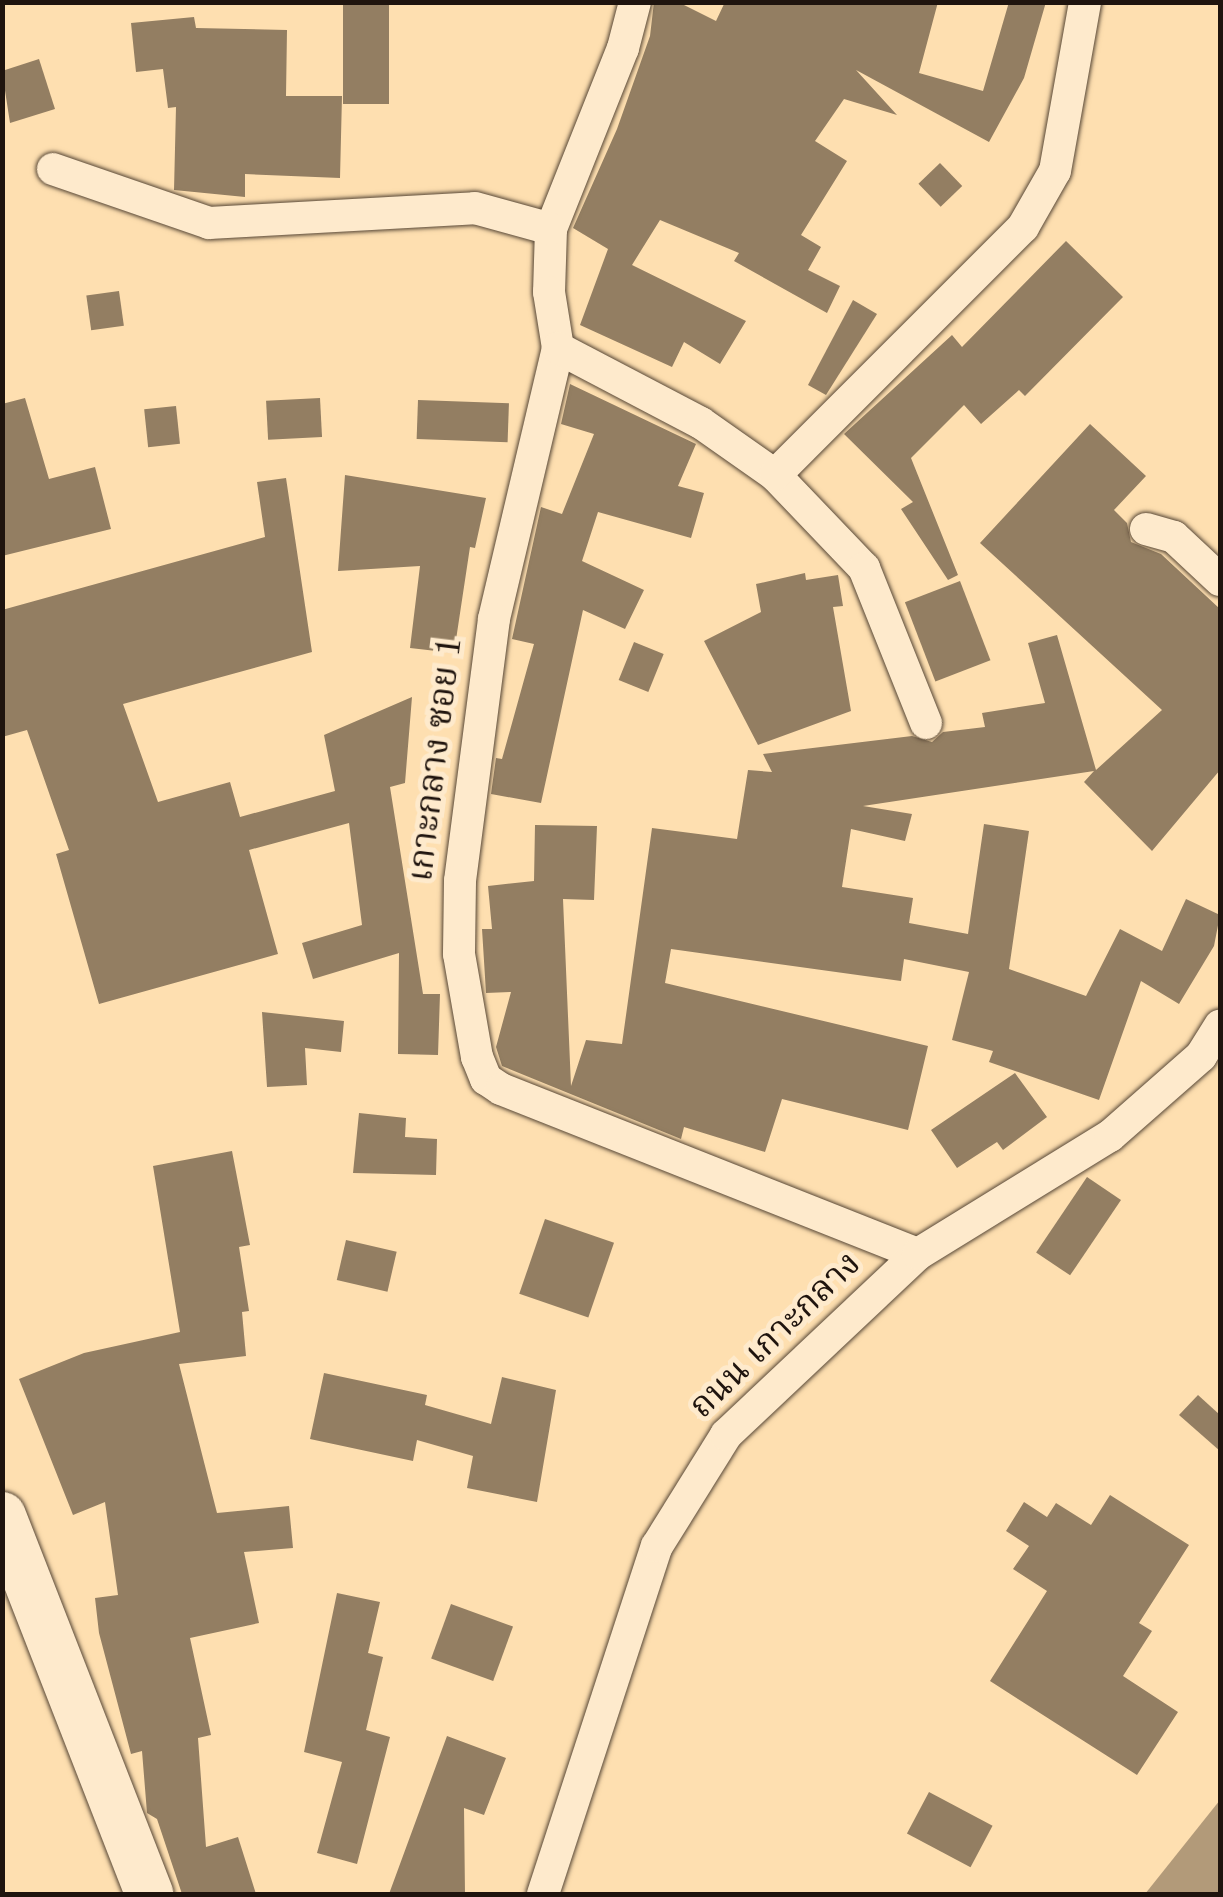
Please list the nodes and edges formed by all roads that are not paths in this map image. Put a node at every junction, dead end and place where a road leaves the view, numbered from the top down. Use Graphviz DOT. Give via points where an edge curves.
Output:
graph roads {
  1 [pos="635,2"];
  2 [pos="1085,2"];
  3 [pos="53,168"];
  4 [pos="551,229"];
  5 [pos="558,348"];
  6 [pos="775,475"];
  7 [pos="1146,530"];
  8 [pos="1220,580"];
  9 [pos="926,722"];
  10 [pos="1220,1025"];
  11 [pos="918,1254"];
  12 [pos="2,1516"];
  13 [pos="149,1894"];
  14 [pos="543,1894"];
  1 -- 4 [label="street, เกาะกลาง ซอย 1"];
  2 -- 6 [label="street" via="1055,171 1023,227"];
  3 -- 4 [label="street" via="210,223 475,208"];
  4 -- 5 [label="street, เกาะกลาง ซอย 1" via="549,292"];
  5 -- 6 [label="street" via="701,423"];
  5 -- 11 [label="street, เกาะกลาง ซอย 1" via="494,619 460,881 459,954 476,1057 486,1079 501,1089"];
  6 -- 9 [label="street" via="864,568"];
  7 -- 8 [label="street" via="1174,537"];
  10 -- 11 [label="street, ถนน เกาะกลาง" via="1201,1056 1110,1136"];
  11 -- 14 [label="street, ถนน เกาะกลาง" via="735,1425 685,1496 657,1546"];
  12 -- 13 [label="main road"];
}
